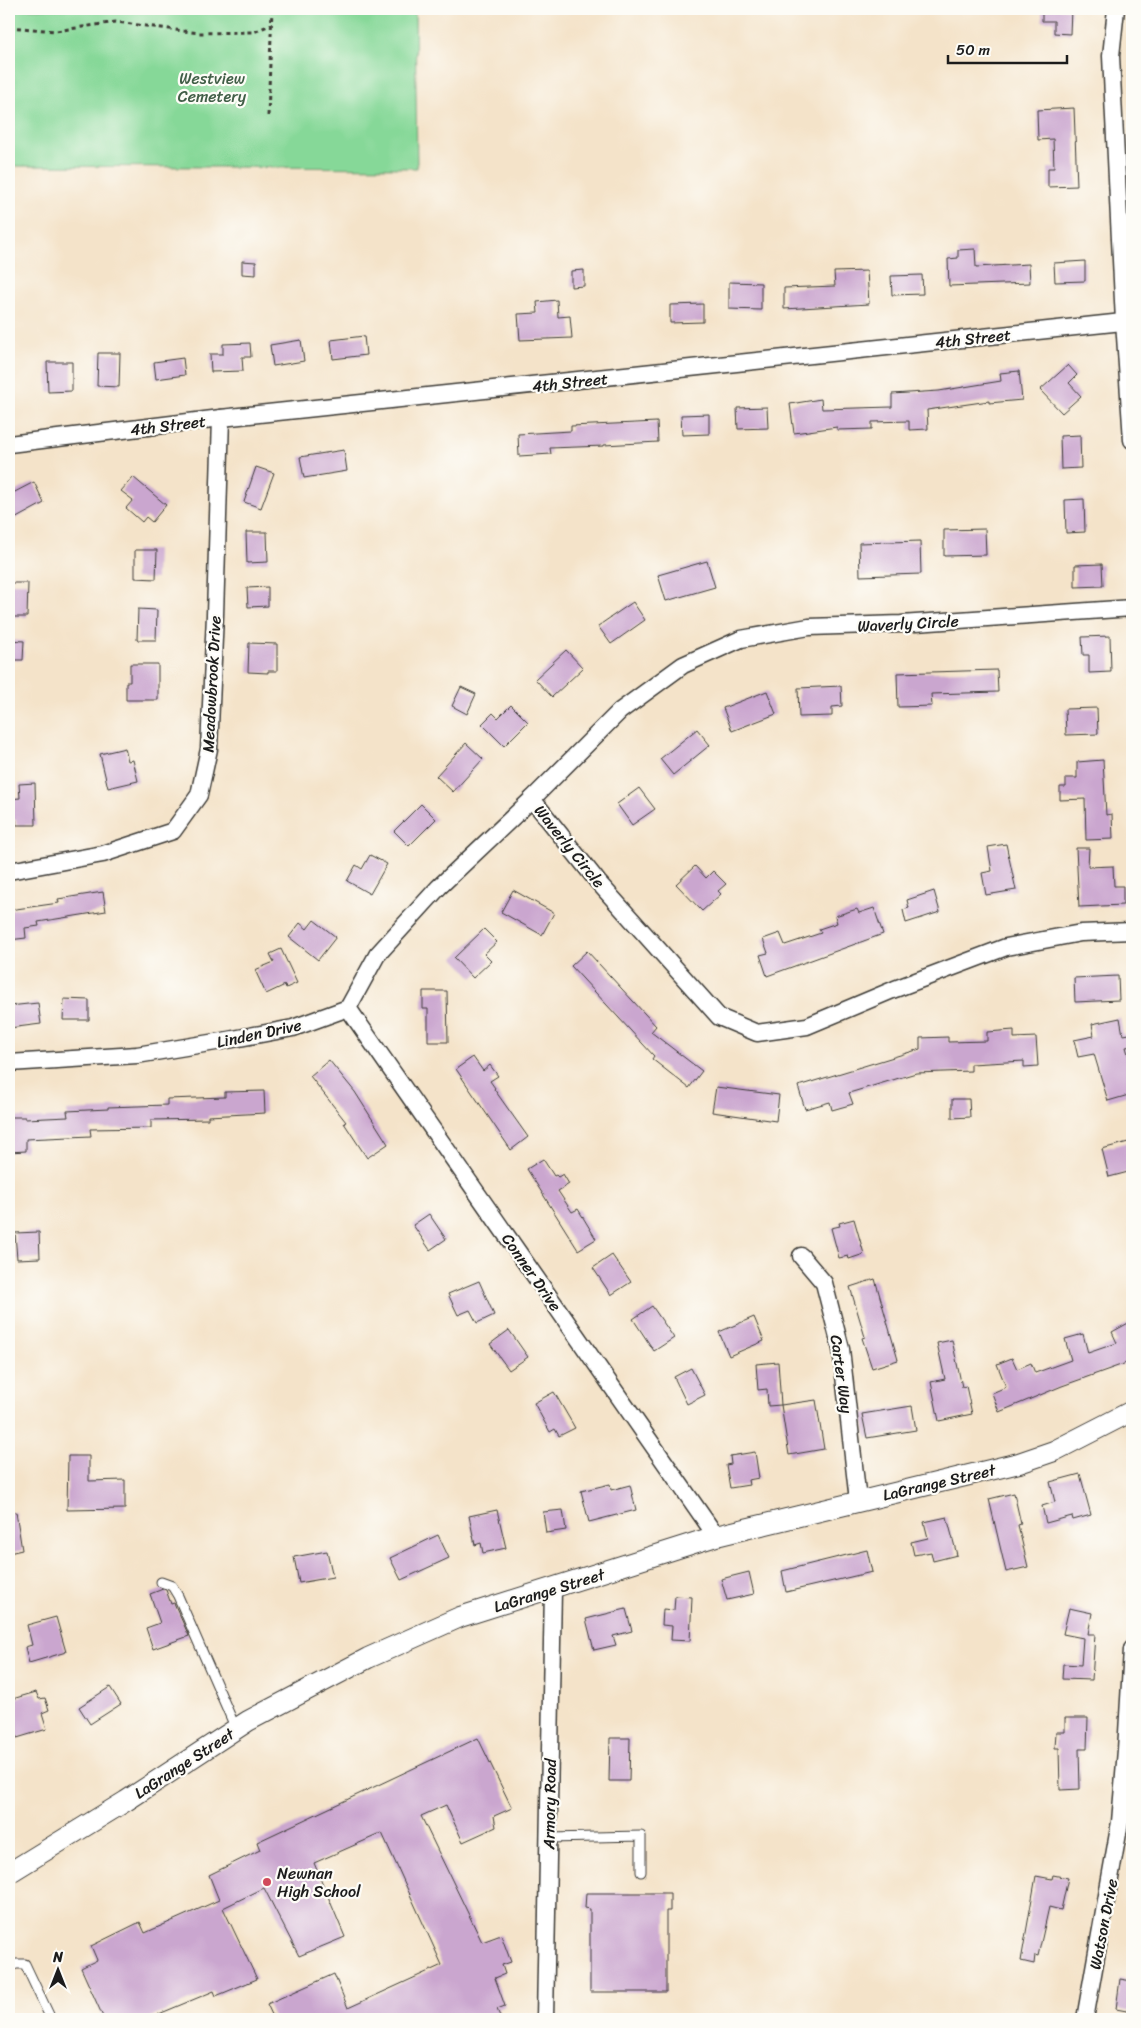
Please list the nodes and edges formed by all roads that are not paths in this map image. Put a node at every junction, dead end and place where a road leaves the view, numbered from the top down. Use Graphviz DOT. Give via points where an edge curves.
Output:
graph roads {
  1 [pos="1116,9"];
  2 [pos="1128,321"];
  3 [pos="221,418"];
  4 [pos="1132,440"];
  5 [pos="9,444"];
  6 [pos="1132,608"];
  7 [pos="532,799"];
  8 [pos="9,871"];
  9 [pos="1132,931"];
  10 [pos="348,1008"];
  11 [pos="9,1063"];
  12 [pos="801,1256"];
  13 [pos="1132,1411"];
  14 [pos="858,1501"];
  15 [pos="716,1536"];
  16 [pos="161,1582"];
  17 [pos="553,1589"];
  18 [pos="1132,1649"];
  19 [pos="236,1729"];
  20 [pos="549,1838"];
  21 [pos="641,1872"];
  22 [pos="9,1873"];
  23 [pos="9,1967"];
  24 [pos="51,2019"];
  25 [pos="545,2019"];
  26 [pos="1085,2019"];
  1 -- 2 [label="street" via="1112,56"];
  2 -- 3 [label="street, 4th Street"];
  2 -- 4 [label="street"];
  3 -- 5 [label="street, 4th Street"];
  3 -- 8 [label="street, Meadowbrook Drive" via="209,749 199,795 174,831 103,854"];
  6 -- 7 [label="street, Waverly Circle" via="809,627 741,639 683,666 620,710"];
  7 -- 9 [label="street, Waverly Circle" via="598,882 719,1016 757,1033 806,1026 1006,947 1081,933"];
  7 -- 10 [label="street" via="439,887 377,955"];
  10 -- 11 [label="street, Linden Drive" via="293,1028 210,1044 137,1055"];
  10 -- 15 [label="street, Conner Drive"];
  12 -- 14 [label="street, Carter Way" via="824,1283 841,1349"];
  13 -- 14 [label="street, LaGrange Street" via="1054,1451 1028,1460"];
  14 -- 15 [label="street, LaGrange Street"];
  15 -- 17 [label="street, LaGrange Street"];
  16 -- 19 [label="lane" via="172,1586 178,1596"];
  17 -- 19 [label="street, LaGrange Street" via="460,1617 368,1658"];
  17 -- 20 [label="street, Armory Road"];
  18 -- 26 [label="street, Watson Drive" via="1120,1822"];
  19 -- 22 [label="street, LaGrange Street"];
  20 -- 21 [label="lane" via="641,1836"];
  20 -- 25 [label="street, Armory Road"];
  23 -- 24 [label="lane" via="25,1964"];
}
